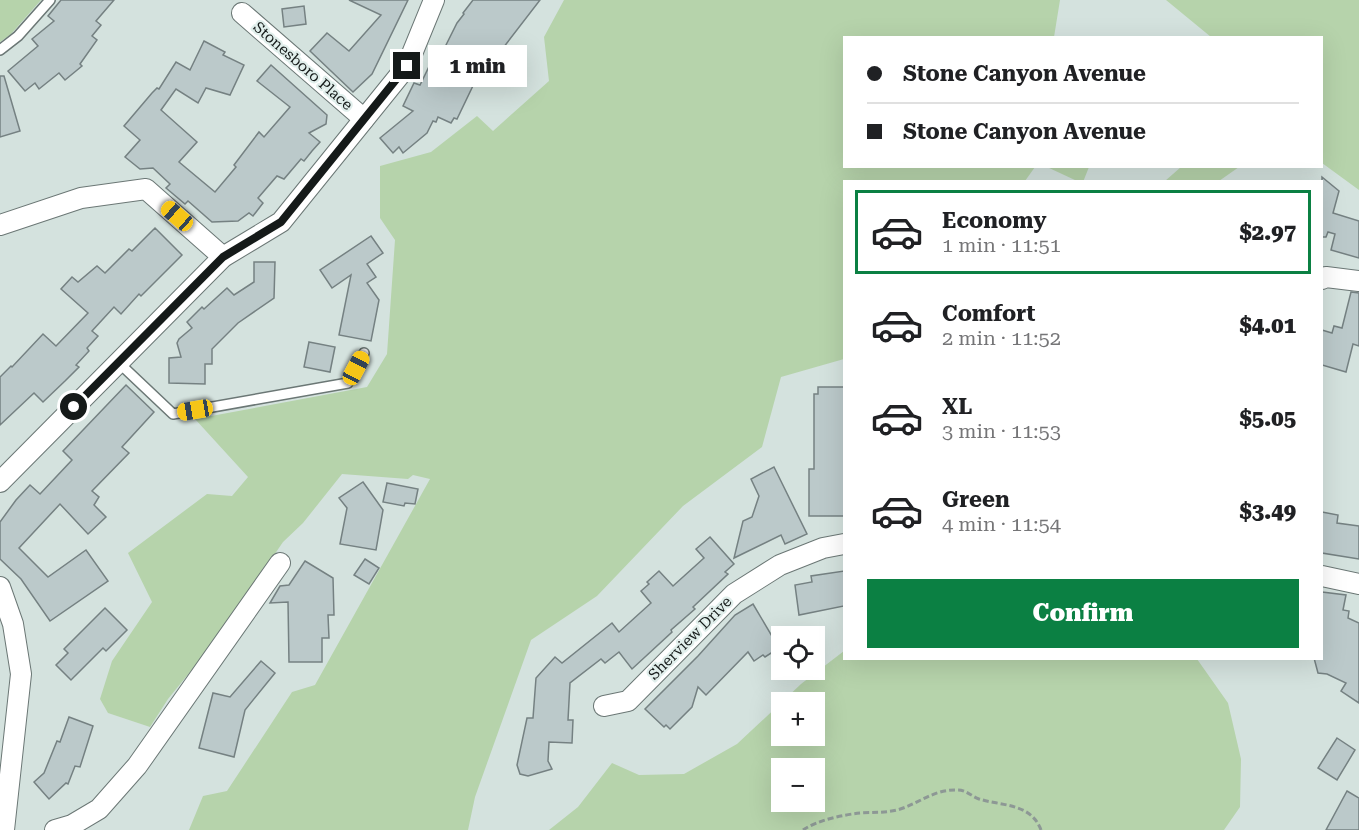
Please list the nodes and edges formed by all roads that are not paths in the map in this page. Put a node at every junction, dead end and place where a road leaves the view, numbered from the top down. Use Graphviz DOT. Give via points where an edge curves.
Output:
graph roads {
  1 [pos="50,0"];
  2 [pos="434,0"];
  3 [pos="242,13"];
  4 [pos="0,50"];
  5 [pos="364,119"];
  6 [pos="0,225"];
  7 [pos="223,257"];
  8 [pos="1323,278"];
  9 [pos="1359,281"];
  10 [pos="364,354"];
  11 [pos="118,362"];
  12 [pos="0,482"];
  13 [pos="843,544"];
  14 [pos="280,563"];
  15 [pos="1323,576"];
  16 [pos="1359,584"];
  17 [pos="0,587"];
  18 [pos="604,706"];
  19 [pos="4,830"];
  20 [pos="55,830"];
  1 -- 4 [label="lane"];
  2 -- 5 [label="street" via="407,66"];
  3 -- 5 [label="street, Stonesboro Place"];
  5 -- 7 [label="street" via="281,222"];
  6 -- 7 [label="street" via="81,198 146,189"];
  7 -- 11 [label="street"];
  8 -- 9 [label="street"];
  10 -- 11 [label="lane" via="348,383 173,414"];
  11 -- 12 [label="street"];
  13 -- 18 [label="street, Sherview Drive" via="780,565 734,594 628,701"];
  14 -- 20 [label="street" via="137,766 99,809"];
  15 -- 16 [label="street"];
  17 -- 19 [label="street" via="13,624 21,674"];
}
